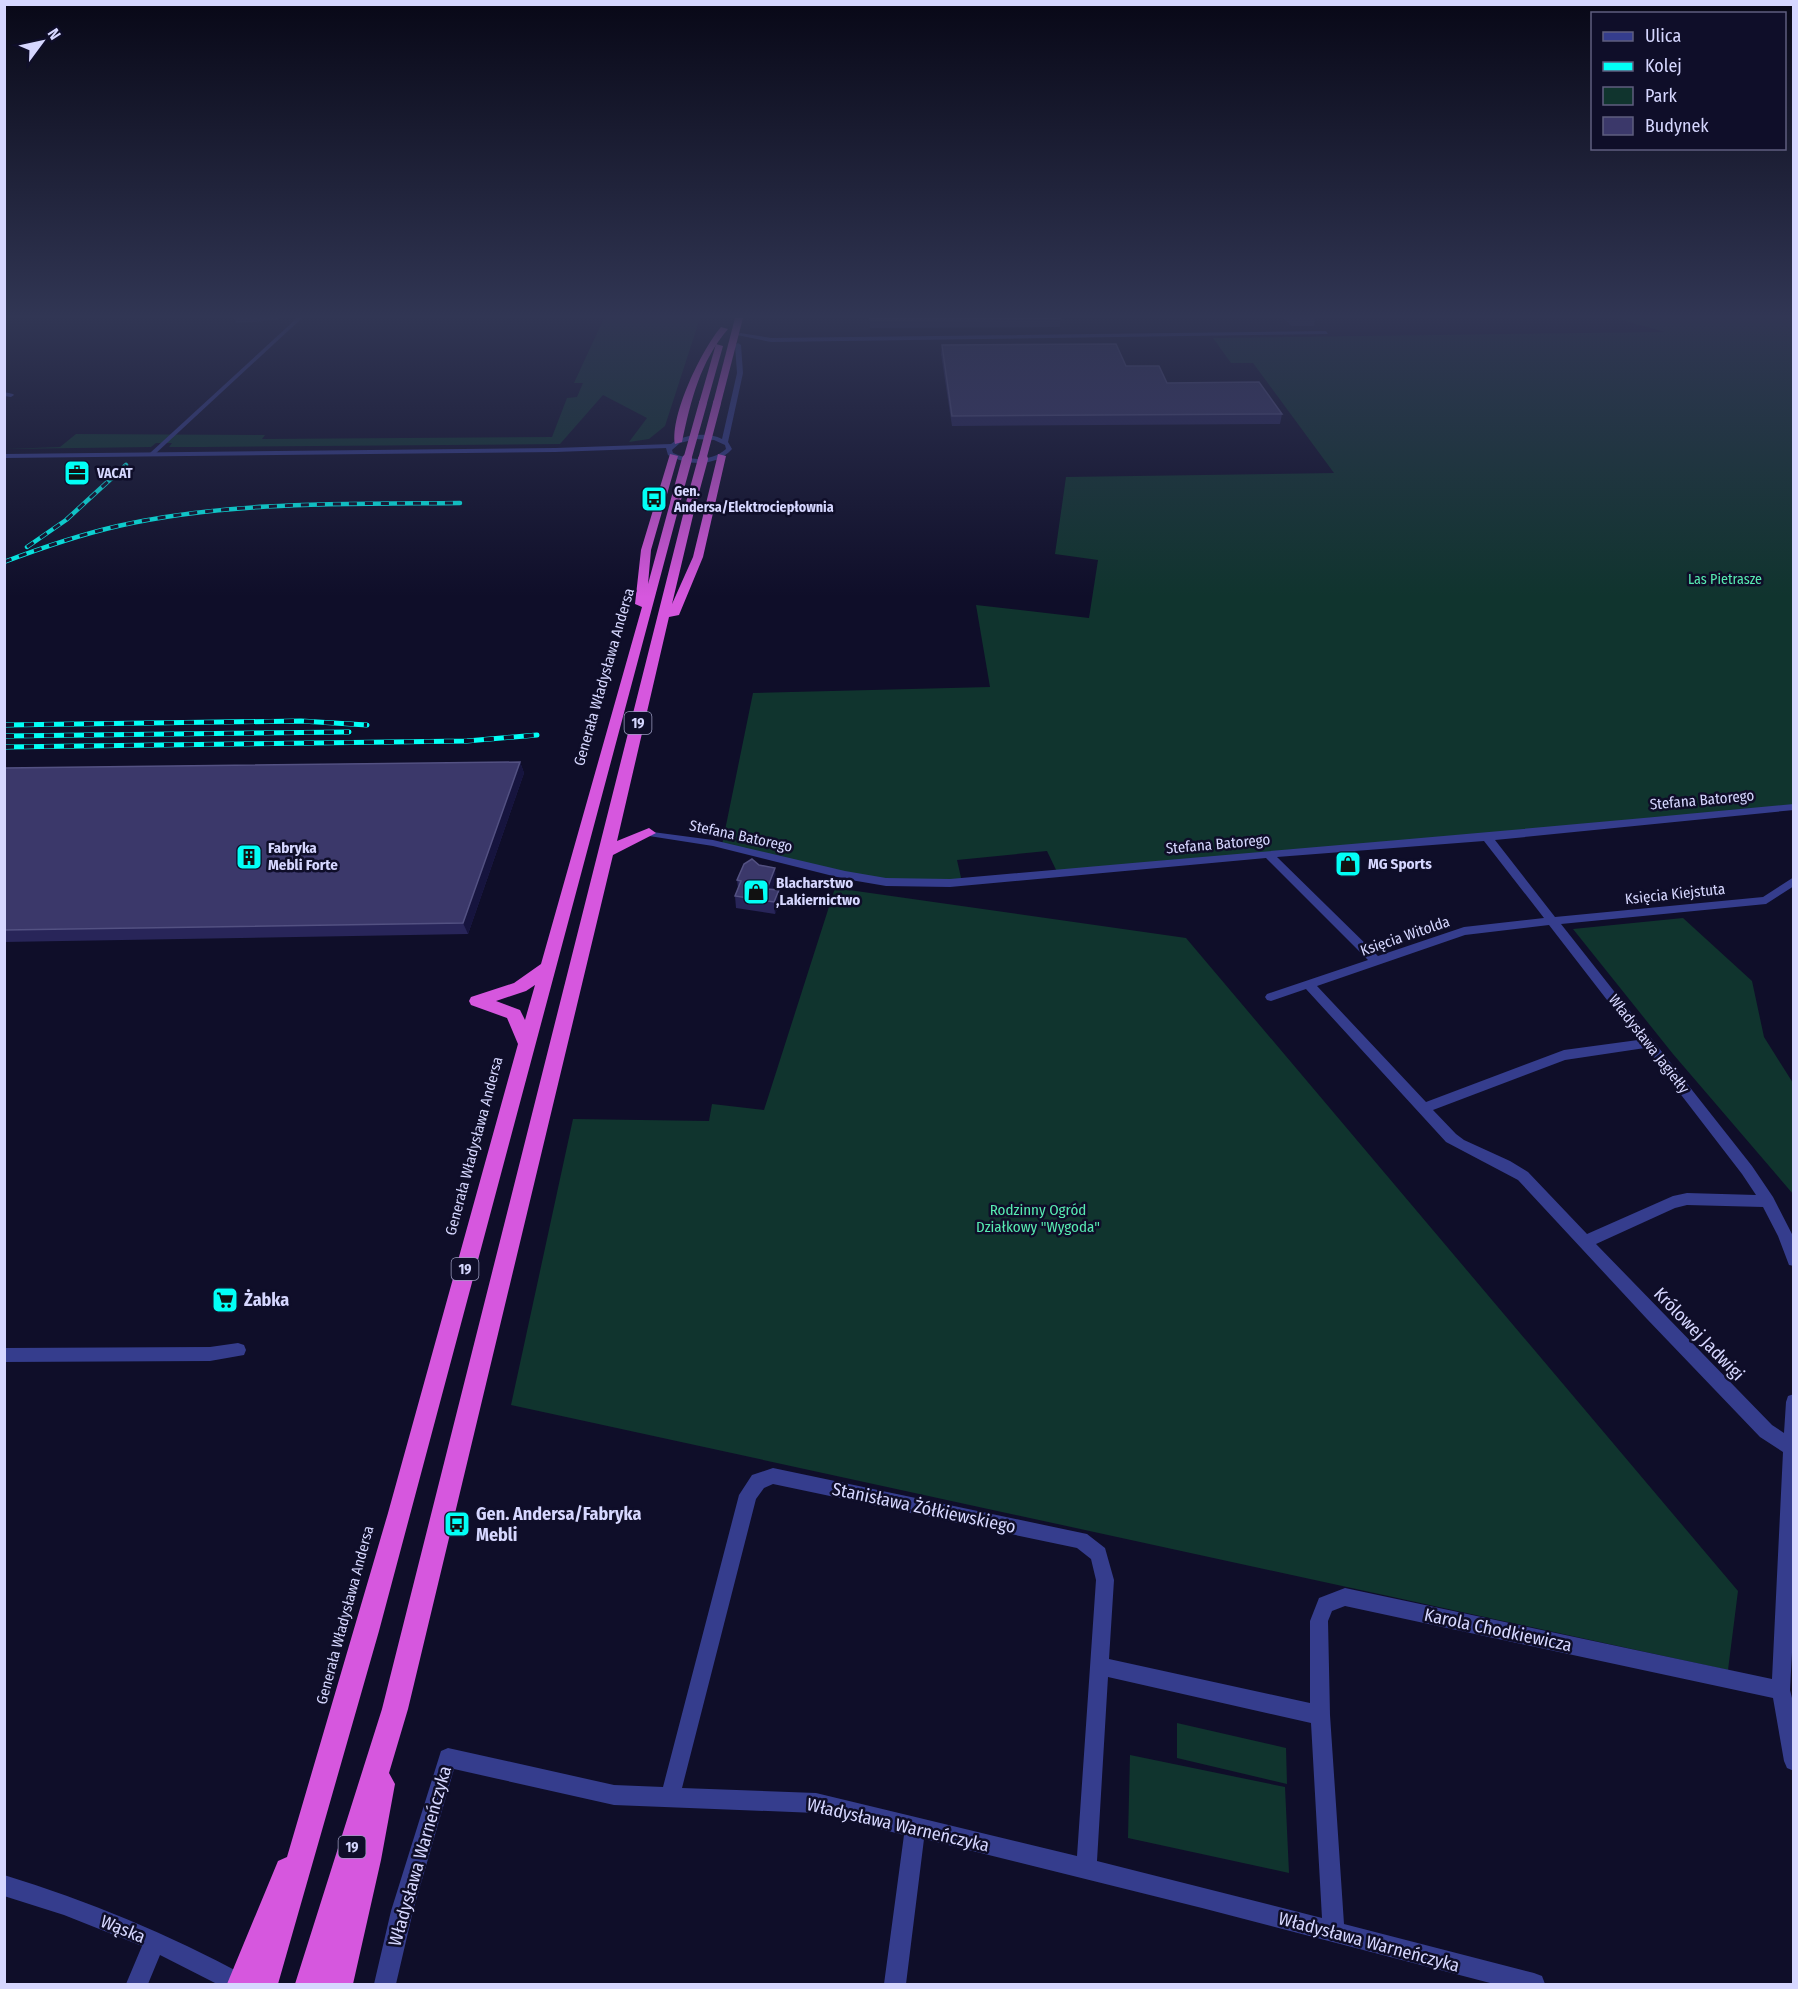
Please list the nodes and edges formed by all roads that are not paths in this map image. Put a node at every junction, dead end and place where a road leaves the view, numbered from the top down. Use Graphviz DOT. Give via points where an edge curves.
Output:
graph roads {
  1 [pos="199,411"];
  2 [pos="685,411"];
  3 [pos="701,411"];
  4 [pos="715,411"];
  5 [pos="732,411"];
  6 [pos="725,442"];
  7 [pos="673,449"];
  8 [pos="152,454"];
  9 [pos="4,456"];
  10 [pos="721,456"];
  11 [pos="642,632"];
  12 [pos="659,634"];
  13 [pos="1794,807"];
  14 [pos="616,813"];
  15 [pos="649,833"];
  16 [pos="1487,837"];
  17 [pos="605,853"];
  18 [pos="1268,854"];
  19 [pos="1794,879"];
  20 [pos="1553,922"];
  21 [pos="1377,962"];
  22 [pos="548,968"];
  23 [pos="1309,985"];
  24 [pos="1271,997"];
  25 [pos="1648,1043"];
  26 [pos="526,1044"];
  27 [pos="1425,1108"];
  28 [pos="1768,1201"];
  29 [pos="1584,1242"];
  30 [pos="1794,1260"];
  31 [pos="238,1350"];
  32 [pos="4,1355"];
  33 [pos="1794,1402"];
  34 [pos="1791,1447"];
  35 [pos="1099,1666"];
  36 [pos="1781,1690"];
  37 [pos="395,1709"];
  38 [pos="1320,1715"];
  39 [pos="1794,1761"];
  40 [pos="321,1796"];
  41 [pos="670,1797"];
  42 [pos="915,1827"];
  43 [pos="1086,1869"];
  44 [pos="4,1885"];
  45 [pos="1334,1933"];
  46 [pos="154,1942"];
  47 [pos="137,1984"];
  48 [pos="240,1984"];
  49 [pos="262,1984"];
  50 [pos="310,1984"];
  51 [pos="339,1984"];
  52 [pos="385,1984"];
  53 [pos="896,1984"];
  54 [pos="1534,1984"];
  1 -- 8 [label="street"];
  2 -- 7 [label="highway"];
  3 -- 11 [label="highway, Generała Władysława Andersa / 19, bridge"];
  4 -- 12 [label="highway, 19, bridge"];
  5 -- 6 [label="street"];
  6 -- 7 [label="street" via="703,437"];
  6 -- 10 [label="street" via="729,449"];
  7 -- 8 [label="street"];
  7 -- 10 [label="street" via="699,461"];
  7 -- 11 [label="highway" via="646,550"];
  8 -- 9 [label="street"];
  10 -- 12 [label="highway" via="698,556 673,615"];
  11 -- 22 [label="highway, Generała Władysława Andersa / 19"];
  12 -- 14 [label="highway, 19"];
  13 -- 16 [label="street, Stefana Batorego"];
  14 -- 15 [label="highway" via="624,822"];
  14 -- 17 [label="highway, 19"];
  15 -- 17 [label="highway"];
  15 -- 18 [label="street, Stefana Batorego" via="713,843 844,875 917,883"];
  16 -- 18 [label="street, Stefana Batorego"];
  16 -- 20 [label="street, Władysława Jagiełły"];
  17 -- 37 [label="highway, 19"];
  18 -- 21 [label="street"];
  19 -- 20 [label="street, Księcia Kiejstuta" via="1766,900"];
  20 -- 21 [label="street, Księcia Witolda" via="1464,931"];
  20 -- 25 [label="street, Władysława Jagiełły"];
  21 -- 23 [label="street, Księcia Witolda"];
  22 -- 26 [label="highway, Generała Władysława Andersa / 19"];
  22 -- 26 [label="highway" via="520,987 477,1001 514,1014"];
  23 -- 24 [label="street, Księcia Witolda"];
  23 -- 27 [label="street, Królowej Jadwigi"];
  25 -- 27 [label="street" via="1564,1055"];
  25 -- 28 [label="street, Władysława Jagiełły"];
  26 -- 40 [label="highway, Generała Władysława Andersa / 19"];
  27 -- 29 [label="street, Królowej Jadwigi" via="1450,1138 1523,1176"];
  28 -- 29 [label="street" via="1673,1202"];
  28 -- 30 [label="street, Władysława Jagiełły"];
  29 -- 34 [label="street, Królowej Jadwigi" via="1766,1431"];
  31 -- 32 [label="street" via="210,1354"];
  33 -- 34 [label="street"];
  34 -- 36 [label="street"];
  35 -- 38 [label="street"];
  35 -- 41 [label="street, Stanisława Żółkiewskiego" via="1105,1580 1099,1554 1081,1540 774,1476 758,1481 748,1495"];
  35 -- 43 [label="street, Stanisława Żółkiewskiego"];
  36 -- 38 [label="street, Karola Chodkiewicza" via="1345,1598 1325,1604 1319,1621"];
  36 -- 39 [label="street"];
  37 -- 50 [label="highway, 19"];
  37 -- 51 [label="highway"];
  38 -- 45 [label="street, Karola Chodkiewicza"];
  40 -- 48 [label="highway"];
  40 -- 49 [label="highway, Generała Władysława Andersa / 19"];
  41 -- 42 [label="street, Władysława Warneńczyka" via="816,1803"];
  41 -- 52 [label="street, Władysława Warneńczyka" via="614,1795 448,1758 405,1900"];
  42 -- 43 [label="street, Władysława Warneńczyka"];
  42 -- 53 [label="street"];
  43 -- 45 [label="street, Władysława Warneńczyka"];
  44 -- 46 [label="street, Wąska"];
  45 -- 54 [label="street, Władysława Warneńczyka"];
  46 -- 47 [label="street"];
  46 -- 48 [label="street, Wąska"];
}
